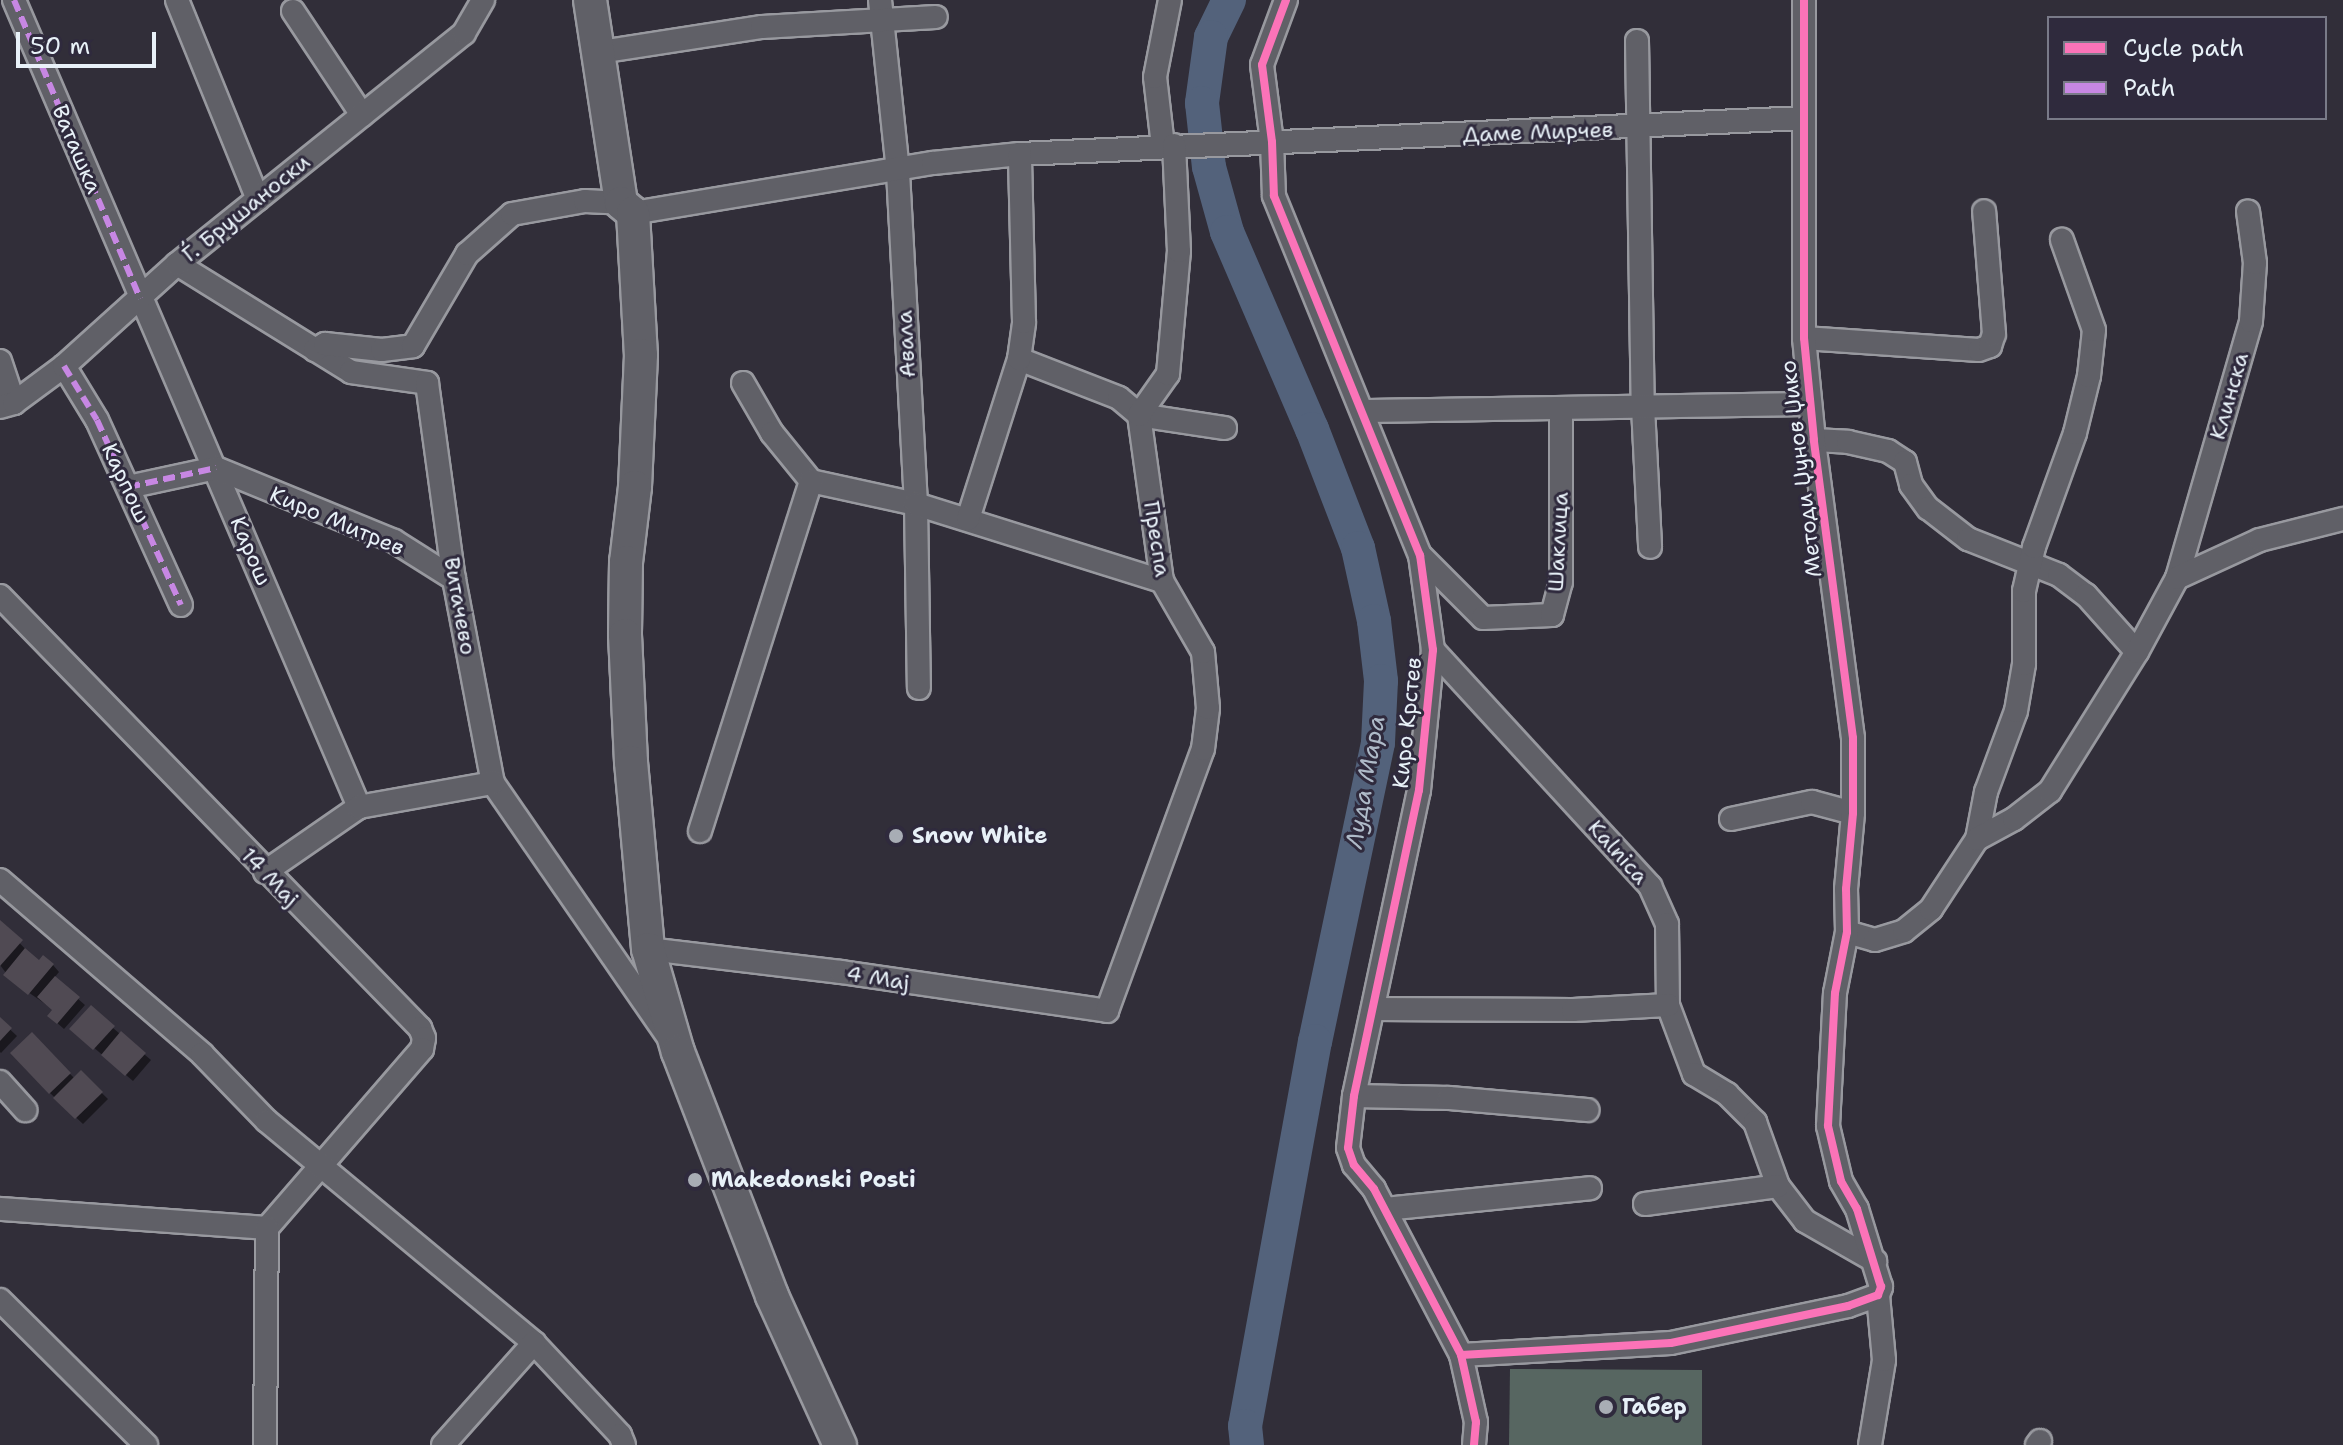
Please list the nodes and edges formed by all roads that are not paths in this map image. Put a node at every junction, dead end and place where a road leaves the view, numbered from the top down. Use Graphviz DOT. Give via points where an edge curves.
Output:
graph roads {
  1 [pos="14,0"];
  2 [pos="177,0"];
  3 [pos="483,0"];
  4 [pos="590,0"];
  5 [pos="1170,0"];
  6 [pos="1286,0"];
  7 [pos="1804,0"];
  8 [pos="293,11"];
  9 [pos="882,11"];
  10 [pos="936,17"];
  11 [pos="1637,41"];
  12 [pos="600,52"];
  13 [pos="362,115"];
  14 [pos="1803,118"];
  15 [pos="1639,128"];
  16 [pos="1272,142"];
  17 [pos="1169,145"];
  18 [pos="1020,154"];
  19 [pos="898,172"];
  20 [pos="258,199"];
  21 [pos="627,208"];
  22 [pos="1984,211"];
  23 [pos="2248,211"];
  24 [pos="2062,240"];
  25 [pos="177,264"];
  26 [pos="140,298"];
  27 [pos="1804,338"];
  28 [pos="315,350"];
  29 [pos="1019,359"];
  30 [pos="0,361"];
  31 [pos="64,366"];
  32 [pos="743,383"];
  33 [pos="1810,404"];
  34 [pos="7,405"];
  35 [pos="1643,407"];
  36 [pos="1561,408"];
  37 [pos="1363,411"];
  38 [pos="1139,415"];
  39 [pos="1225,428"];
  40 [pos="1814,440"];
  41 [pos="216,468"];
  42 [pos="811,481"];
  43 [pos="128,487"];
  44 [pos="916,504"];
  45 [pos="968,519"];
  46 [pos="2343,519"];
  47 [pos="1650,547"];
  48 [pos="1420,555"];
  49 [pos="2030,564"];
  50 [pos="2177,578"];
  51 [pos="454,579"];
  52 [pos="1162,581"];
  53 [pos="0,596"];
  54 [pos="181,605"];
  55 [pos="1433,650"];
  56 [pos="2137,652"];
  57 [pos="919,688"];
  58 [pos="493,783"];
  59 [pos="359,807"];
  60 [pos="1853,813"];
  61 [pos="1731,819"];
  62 [pos="700,831"];
  63 [pos="1977,839"];
  64 [pos="265,872"];
  65 [pos="0,880"];
  66 [pos="1847,932"];
  67 [pos="648,949"];
  68 [pos="1668,1005"];
  69 [pos="1374,1009"];
  70 [pos="1107,1011"];
  71 [pos="678,1052"];
  72 [pos="0,1082"];
  73 [pos="1354,1096"];
  74 [pos="25,1110"];
  75 [pos="1587,1110"];
  76 [pos="322,1167"];
  77 [pos="1778,1186"];
  78 [pos="1590,1188"];
  79 [pos="1645,1204"];
  80 [pos="0,1209"];
  81 [pos="1385,1209"];
  82 [pos="267,1228"];
  83 [pos="1875,1261"];
  84 [pos="1878,1295"];
  85 [pos="0,1300"];
  86 [pos="534,1343"];
  87 [pos="1461,1355"];
  88 [pos="146,1445"];
  89 [pos="265,1445"];
  90 [pos="443,1445"];
  91 [pos="624,1445"];
  92 [pos="840,1445"];
  93 [pos="1474,1445"];
  94 [pos="1870,1445"];
  1 -- 26 [label="street, Ваташка"];
  2 -- 20 [label="street"];
  3 -- 13 [label="street, Ѓ. Брушаноски" via="464,33"];
  4 -- 12 [label="main road"];
  5 -- 17 [label="street" via="1155,77"];
  6 -- 16 [label="street, Киро Крстев" via="1262,65"];
  7 -- 14 [label="street, Методи Џунов Џико"];
  8 -- 13 [label="street"];
  9 -- 10 [label="street"];
  9 -- 12 [label="street"];
  9 -- 19 [label="street, Авала"];
  11 -- 15 [label="street"];
  12 -- 21 [label="main road"];
  13 -- 20 [label="street, Ѓ. Брушаноски"];
  14 -- 15 [label="street, Даме Мирчев"];
  14 -- 27 [label="street, Методи Џунов Џико"];
  15 -- 16 [label="street, Даме Мирчев"];
  15 -- 35 [label="street"];
  16 -- 17 [label="street, Даме Мирчев"];
  16 -- 37 [label="street, Киро Крстев" via="1274,196"];
  17 -- 18 [label="street, Даме Мирчев"];
  17 -- 38 [label="street" via="1179,251 1168,374"];
  18 -- 19 [label="street, Даме Мирчев"];
  18 -- 29 [label="street" via="1024,322"];
  19 -- 21 [label="street, Даме Мирчев"];
  19 -- 44 [label="street, Авала"];
  20 -- 25 [label="street, Ѓ. Брушаноски"];
  21 -- 28 [label="street, Даме Мирчев" via="585,201 512,214 467,254 413,346 382,350 325,344"];
  21 -- 67 [label="main road" via="641,355 625,635"];
  22 -- 27 [label="street" via="1994,334 1990,346 1979,350"];
  23 -- 50 [label="street, Клинска" via="2255,263 2251,321"];
  24 -- 49 [label="street" via="2094,330 2075,433"];
  25 -- 26 [label="street, Ѓ. Брушаноски"];
  25 -- 28 [label="street, Витачево"];
  26 -- 31 [label="street, Ѓ. Брушаноски"];
  26 -- 41 [label="street, Карош"];
  27 -- 33 [label="street, Методи Џунов Џико"];
  28 -- 51 [label="street, Витачево" via="351,372 427,383"];
  29 -- 38 [label="street" via="1119,398"];
  29 -- 45 [label="street"];
  30 -- 34 [label="street"];
  31 -- 34 [label="street, Ѓ. Брушаноски"];
  31 -- 43 [label="street, Карпош"];
  32 -- 42 [label="street" via="772,433"];
  33 -- 35 [label="street"];
  33 -- 40 [label="street, Методи Џунов Џико"];
  35 -- 36 [label="street"];
  35 -- 47 [label="street"];
  36 -- 37 [label="street"];
  36 -- 48 [label="street, Шаклица" via="1561,582 1552,615 1483,618"];
  37 -- 48 [label="street, Киро Крстев"];
  38 -- 39 [label="street"];
  38 -- 52 [label="street, Преспа"];
  40 -- 49 [label="street" via="1888,451 1905,462 1911,485 1928,508 1968,539"];
  40 -- 60 [label="street, Методи Џунов Џико" via="1853,738"];
  41 -- 43 [label="street"];
  41 -- 51 [label="street, Киро Митрев" via="394,541"];
  41 -- 59 [label="street, Карош"];
  42 -- 44 [label="street"];
  42 -- 62 [label="street"];
  43 -- 54 [label="street, Карпош"];
  44 -- 45 [label="street"];
  44 -- 57 [label="street, Авала"];
  45 -- 52 [label="street"];
  46 -- 50 [label="street" via="2260,540"];
  48 -- 55 [label="street, Киро Крстев"];
  49 -- 56 [label="street" via="2059,575 2086,595"];
  49 -- 63 [label="street" via="2016,711 1986,792"];
  50 -- 56 [label="street"];
  51 -- 58 [label="street, Витачево"];
  52 -- 70 [label="street, Преспа" via="1203,652 1208,708 1203,749"];
  53 -- 64 [label="street, 14 Мај"];
  55 -- 68 [label="street, Kalnica" via="1650,886 1667,924"];
  55 -- 69 [label="street, Киро Крстев" via="1419,790"];
  56 -- 63 [label="street" via="2050,791"];
  58 -- 59 [label="street"];
  58 -- 71 [label="street, Витачево"];
  59 -- 64 [label="street"];
  60 -- 61 [label="street" via="1812,802"];
  60 -- 66 [label="street, Методи Џунов Џико"];
  63 -- 66 [label="street" via="1931,909 1904,931 1875,940"];
  64 -- 76 [label="street, 14 Мај" via="420,1028 424,1038 422,1049"];
  65 -- 76 [label="street" via="202,1054 267,1121"];
  66 -- 83 [label="street, Методи Џунов Џико" via="1835,993 1828,1126 1841,1181"];
  67 -- 70 [label="street, 4 Мај"];
  67 -- 71 [label="main road"];
  68 -- 69 [label="street"];
  68 -- 77 [label="street, Kalnica" via="1694,1074 1727,1094 1755,1122"];
  69 -- 73 [label="street, Киро Крстев"];
  71 -- 92 [label="main road" via="772,1296"];
  72 -- 74 [label="street"];
  73 -- 75 [label="street"];
  73 -- 81 [label="street, Киро Крстев" via="1348,1148"];
  76 -- 82 [label="street"];
  76 -- 86 [label="street"];
  77 -- 79 [label="street"];
  77 -- 83 [label="street, Kalnica" via="1805,1221"];
  78 -- 81 [label="street"];
  80 -- 82 [label="street"];
  81 -- 87 [label="street, Киро Крстев"];
  82 -- 89 [label="street"];
  83 -- 84 [label="street, Методи Џунов Џико"];
  84 -- 87 [label="street" via="1671,1343"];
  84 -- 94 [label="street, Методи Џунов Џико" via="1884,1360"];
  85 -- 88 [label="street"];
  86 -- 90 [label="street"];
  86 -- 91 [label="street"];
  87 -- 93 [label="street, Киро Крстев" via="1476,1422"];
}
